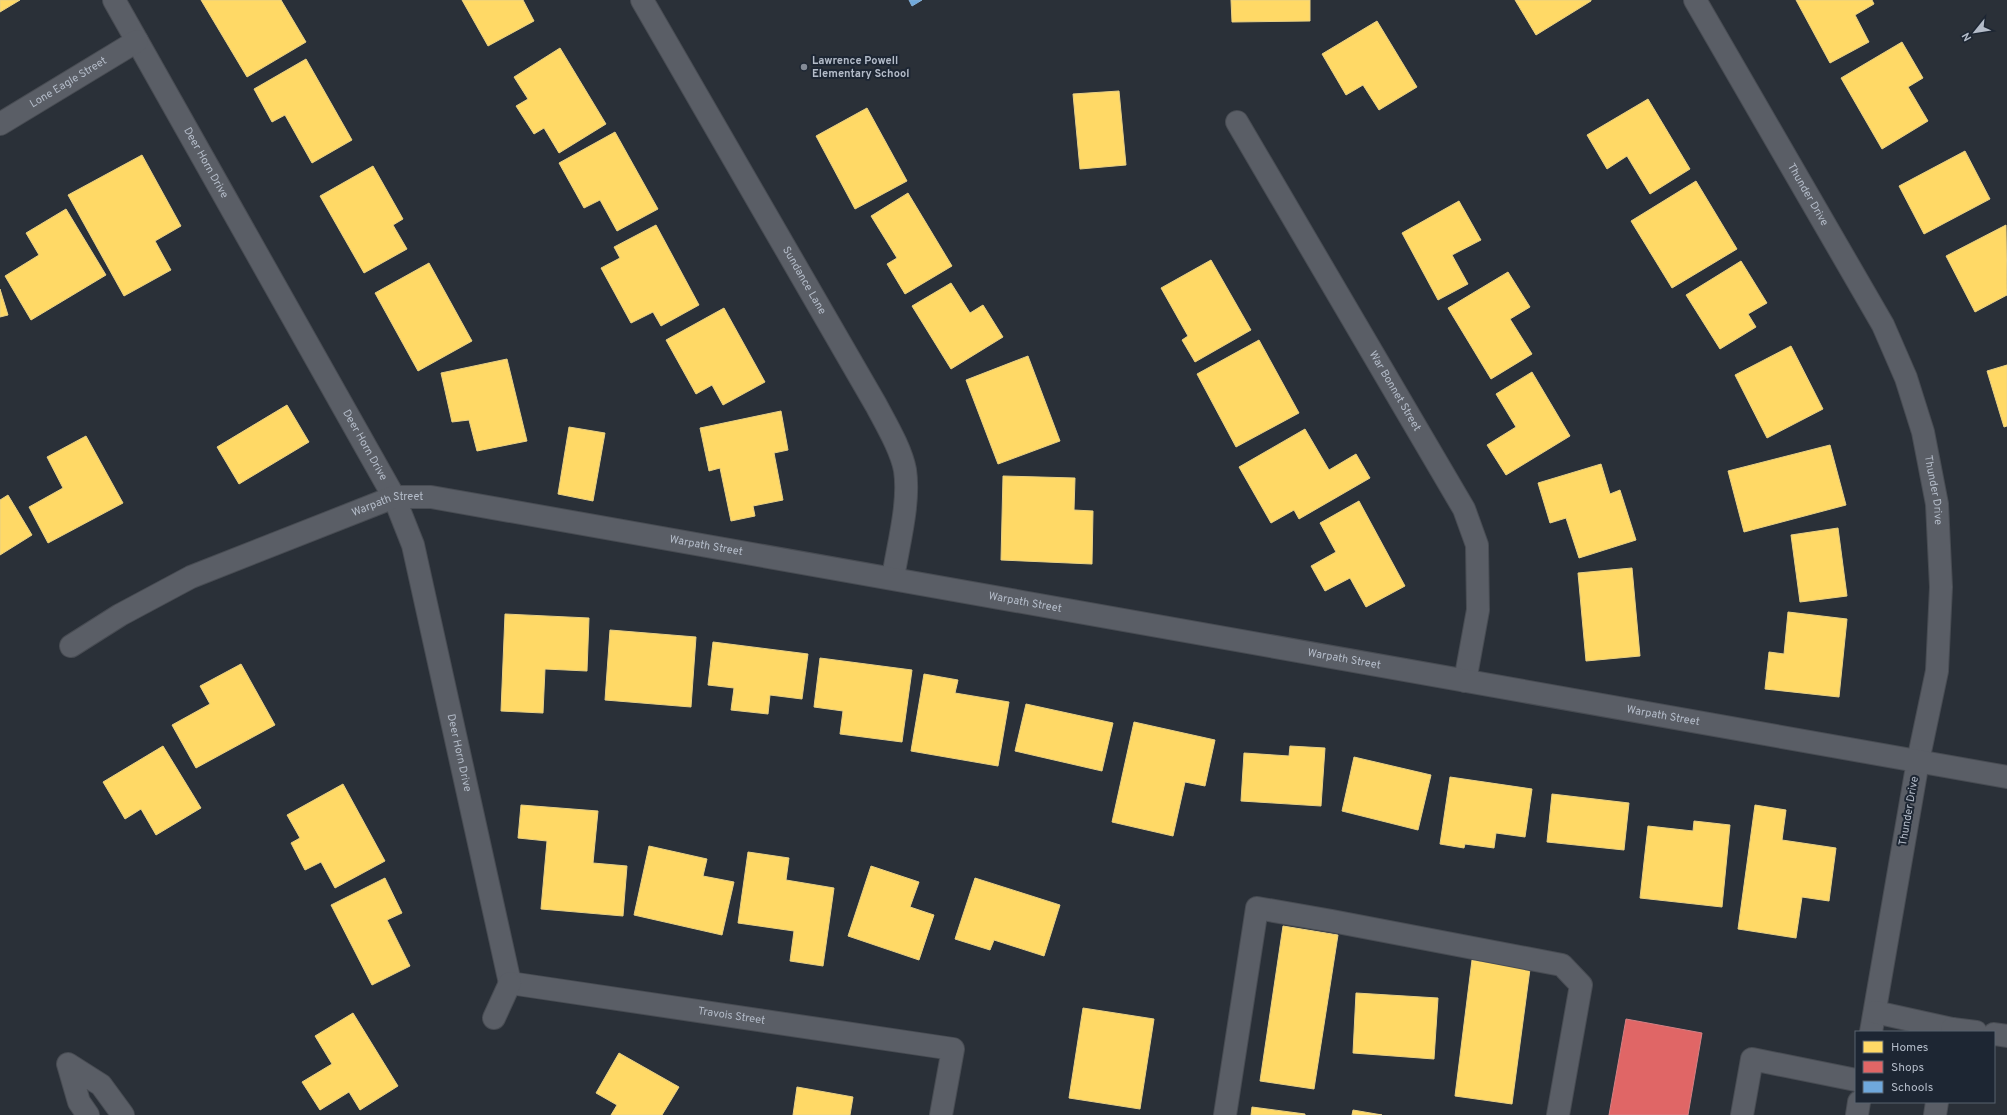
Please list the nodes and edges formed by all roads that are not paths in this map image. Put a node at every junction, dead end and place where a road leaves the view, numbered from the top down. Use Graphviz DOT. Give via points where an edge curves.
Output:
graph roads {
  1 [pos="114,0"];
  2 [pos="1695,0"];
  3 [pos="645,1"];
  4 [pos="137,41"];
  5 [pos="1237,122"];
  6 [pos="0,124"];
  7 [pos="394,497"];
  8 [pos="893,578"];
  9 [pos="71,646"];
  10 [pos="1464,681"];
  11 [pos="1918,761"];
  12 [pos="2007,776"];
  13 [pos="510,983"];
  14 [pos="494,1018"];
  15 [pos="1873,1022"];
  16 [pos="1951,1030"];
  17 [pos="1964,1031"];
  18 [pos="1995,1034"];
  19 [pos="2007,1036"];
  20 [pos="1855,1080"];
  21 [pos="1859,1103"];
  22 [pos="1937,1103"];
  23 [pos="88,1115"];
  24 [pos="123,1115"];
  25 [pos="941,1115"];
  26 [pos="1225,1115"];
  27 [pos="1558,1115"];
  28 [pos="1742,1115"];
  29 [pos="1857,1115"];
  30 [pos="1935,1115"];
  1 -- 4 [label="street, Deer Horn Drive"];
  2 -- 11 [label="street, Thunder Drive" via="1883,325 1906,378 1923,432 1937,504 1941,587 1937,671"];
  3 -- 8 [label="street, Sundance Lane" via="893,438 905,469 906,494"];
  4 -- 6 [label="street, Lone Eagle Street"];
  4 -- 7 [label="street, Deer Horn Drive"];
  5 -- 10 [label="street, War Bonnet Street" via="1464,509 1477,545 1478,610"];
  7 -- 8 [label="street, Warpath Street" via="431,497"];
  7 -- 9 [label="street, Warpath Street" via="191,577"];
  7 -- 13 [label="street, Deer Horn Drive" via="413,546"];
  8 -- 10 [label="street, Warpath Street"];
  10 -- 11 [label="street, Warpath Street"];
  11 -- 12 [label="street, Warpath Street"];
  11 -- 15 [label="street, Thunder Drive"];
  13 -- 14 [label="street"];
  13 -- 25 [label="street, Travois Street" via="953,1049"];
  15 -- 16 [label="street"];
  16 -- 17 [label="street"];
  18 -- 19 [label="street"];
  20 -- 28 [label="street" via="1752,1059"];
  21 -- 29 [label="street"];
  22 -- 30 [label="street"];
  23 -- 24 [label="street" via="79,1102 68,1064 101,1085"];
  26 -- 27 [label="street" via="1257,908 1562,965 1581,985"];
}
